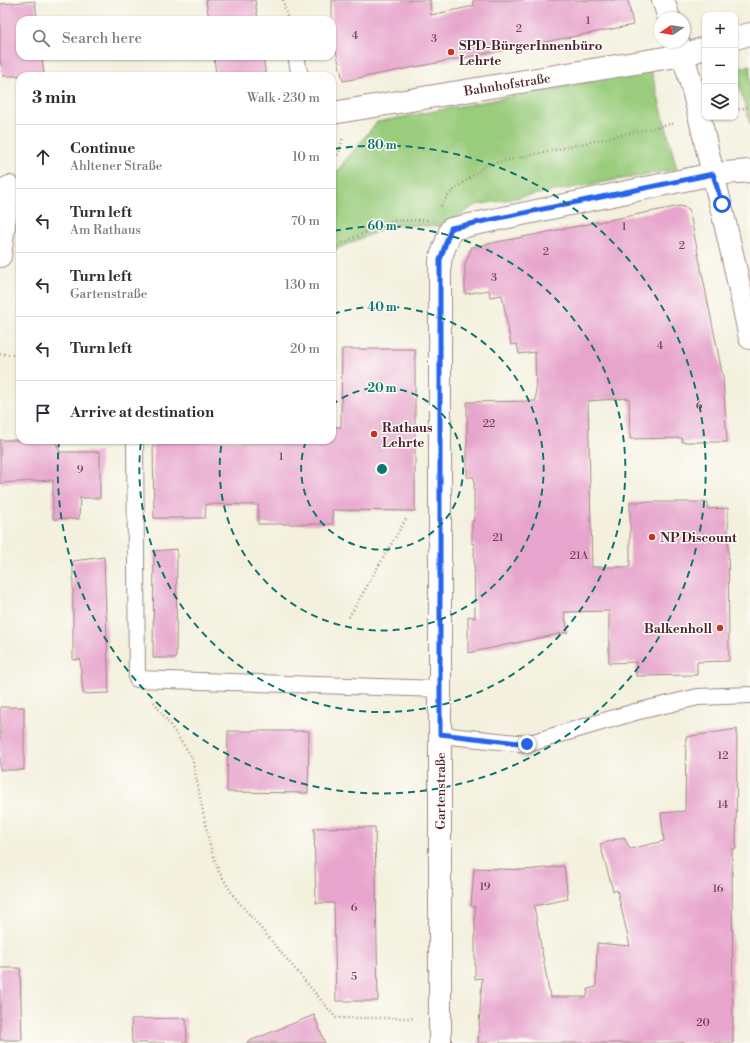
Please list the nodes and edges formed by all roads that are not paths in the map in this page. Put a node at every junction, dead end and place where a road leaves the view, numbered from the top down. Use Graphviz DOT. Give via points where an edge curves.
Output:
graph roads {
  1 [pos="663,0"];
  2 [pos="667,12"];
  3 [pos="750,34"];
  4 [pos="738,37"];
  5 [pos="680,48"];
  6 [pos="690,48"];
  7 [pos="702,48"];
  8 [pos="297,60"];
  9 [pos="299,72"];
  10 [pos="336,112"];
  11 [pos="750,172"];
  12 [pos="713,174"];
  13 [pos="10,185"];
  14 [pos="0,256"];
  15 [pos="750,338"];
  16 [pos="135,444"];
  17 [pos="440,689"];
  18 [pos="750,695"];
  19 [pos="440,734"];
  20 [pos="440,1043"];
  1 -- 2 [label="street"];
  3 -- 4 [label="street"];
  5 -- 10 [label="street, Bahnhofstraße"];
  5 -- 12 [label="street" via="701,117"];
  6 -- 7 [label="street, Bahnhofstraße"];
  8 -- 9 [label="lane"];
  11 -- 12 [label="street"];
  12 -- 15 [label="street" via="722,204"];
  12 -- 17 [label="street, Gartenstraße" via="451,228 440,260"];
  13 -- 14 [label="street"];
  16 -- 17 [label="lane" via="137,679"];
  17 -- 19 [label="street, Gartenstraße"];
  18 -- 19 [label="lane" via="698,697 635,712 527,744"];
  19 -- 20 [label="street, Gartenstraße"];
}
